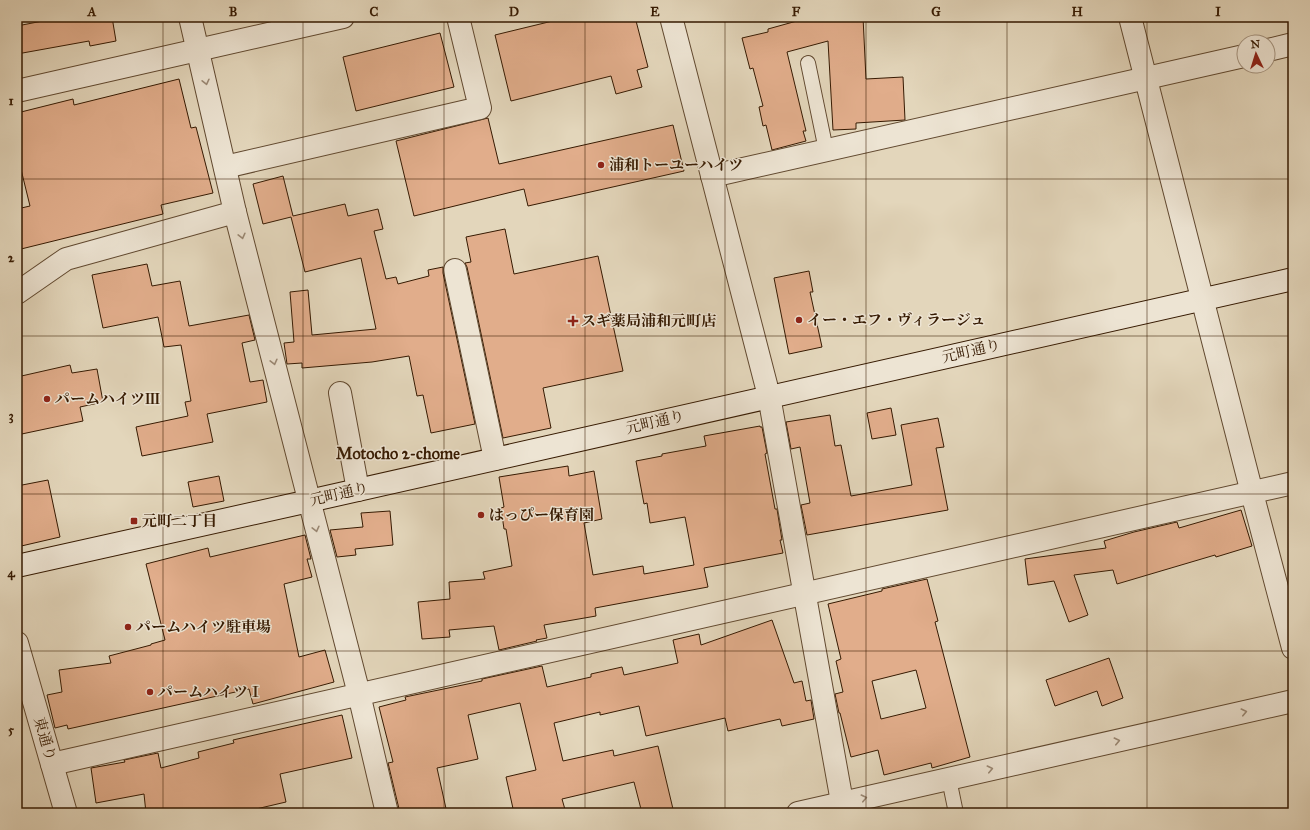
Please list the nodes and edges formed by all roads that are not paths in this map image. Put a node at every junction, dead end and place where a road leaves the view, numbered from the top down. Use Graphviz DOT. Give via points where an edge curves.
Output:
graph roads {
  1 [pos="190,17"];
  2 [pos="343,17"];
  3 [pos="458,17"];
  4 [pos="671,17"];
  5 [pos="1130,17"];
  6 [pos="1293,44"];
  7 [pos="1276,48"];
  8 [pos="198,50"];
  9 [pos="1236,58"];
  10 [pos="808,63"];
  11 [pos="1146,78"];
  12 [pos="17,91"];
  13 [pos="826,150"];
  14 [pos="225,167"];
  15 [pos="712,176"];
  16 [pos="236,212"];
  17 [pos="455,270"];
  18 [pos="1293,279"];
  19 [pos="17,293"];
  20 [pos="1202,299"];
  21 [pos="340,393"];
  22 [pos="770,396"];
  23 [pos="495,459"];
  24 [pos="1293,484"];
  25 [pos="358,490"];
  26 [pos="1252,493"];
  27 [pos="309,501"];
  28 [pos="17,566"];
  29 [pos="805,595"];
  30 [pos="17,643"];
  31 [pos="1293,648"];
  32 [pos="359,694"];
  33 [pos="1293,701"];
  34 [pos="52,764"];
  35 [pos="949,779"];
  36 [pos="843,808"];
  37 [pos="66,813"];
  38 [pos="387,813"];
  39 [pos="798,813"];
  40 [pos="956,813"];
  1 -- 8 [label="street"];
  2 -- 8 [label="street"];
  3 -- 14 [label="street" via="480,108"];
  4 -- 15 [label="street"];
  5 -- 11 [label="street"];
  6 -- 7 [label="street"];
  8 -- 12 [label="street"];
  8 -- 14 [label="street, one-way"];
  9 -- 11 [label="street"];
  10 -- 13 [label="lane"];
  11 -- 13 [label="street"];
  11 -- 20 [label="street"];
  13 -- 15 [label="street"];
  14 -- 16 [label="street"];
  15 -- 22 [label="street"];
  16 -- 19 [label="street" via="66,259"];
  16 -- 27 [label="street, one-way"];
  17 -- 23 [label="street"];
  18 -- 20 [label="street, 元町通り"];
  20 -- 22 [label="street, 元町通り"];
  20 -- 26 [label="street"];
  21 -- 25 [label="street"];
  22 -- 23 [label="street, 元町通り"];
  22 -- 29 [label="street"];
  23 -- 25 [label="street, 元町通り"];
  24 -- 26 [label="street"];
  25 -- 27 [label="street, 元町通り"];
  26 -- 29 [label="street"];
  26 -- 31 [label="street"];
  27 -- 28 [label="street, 元町通り"];
  27 -- 32 [label="street, one-way"];
  29 -- 32 [label="street"];
  29 -- 36 [label="street"];
  30 -- 34 [label="street, 東通り"];
  32 -- 34 [label="street"];
  32 -- 38 [label="street"];
  35 -- 33 [label="street, one-way"];
  34 -- 37 [label="street, 東通り"];
  36 -- 35 [label="street, one-way"];
  35 -- 40 [label="lane"];
  36 -- 39 [label="street"];
}
